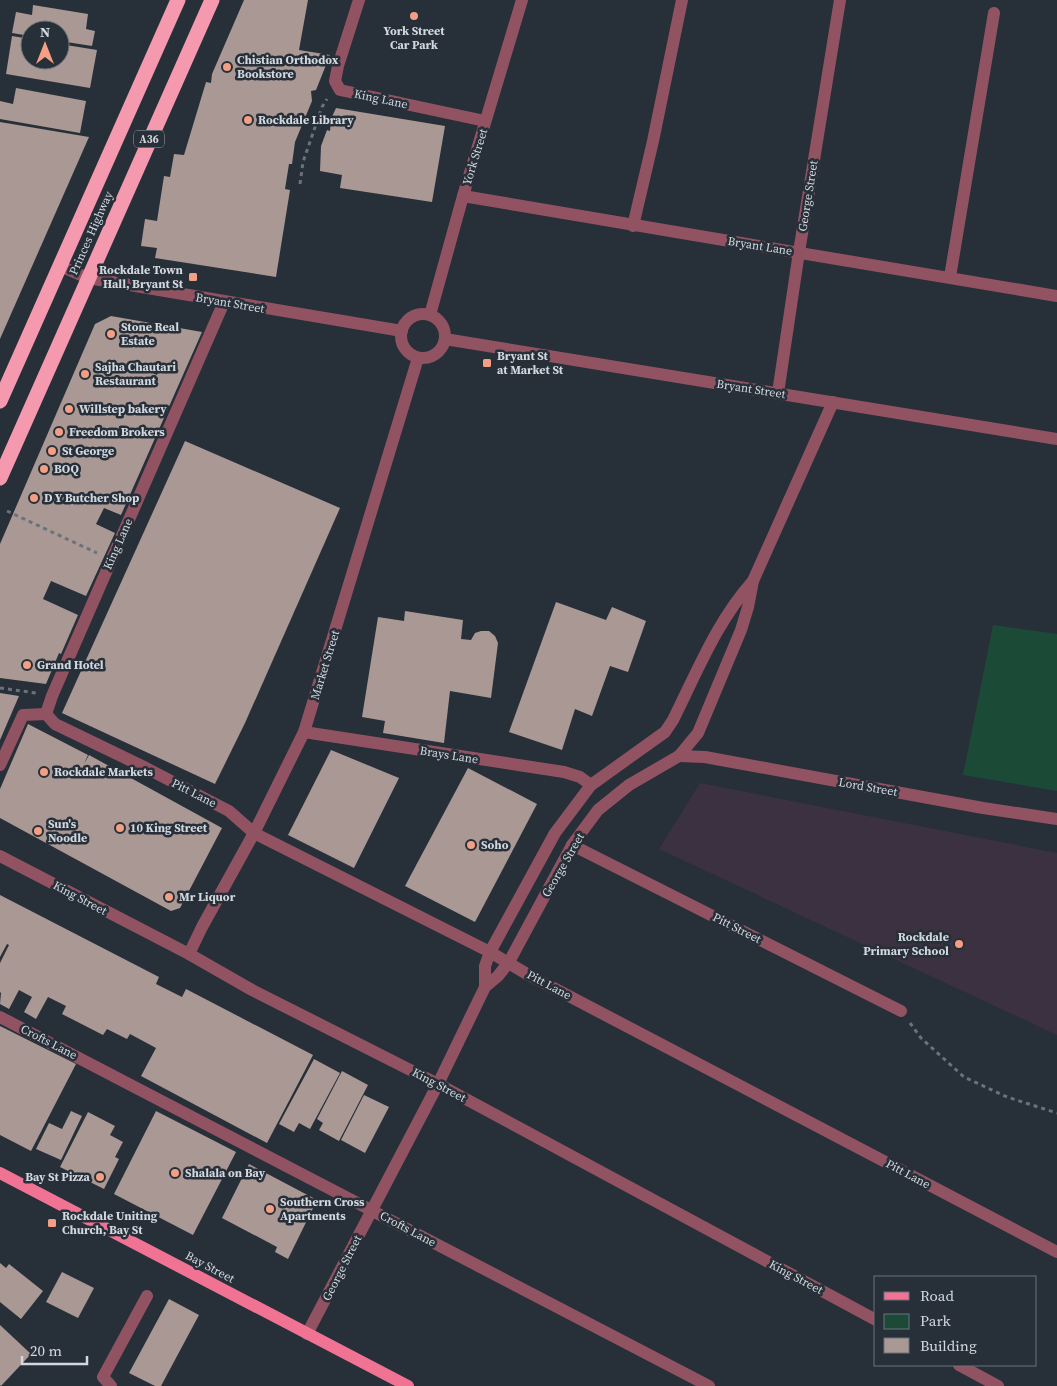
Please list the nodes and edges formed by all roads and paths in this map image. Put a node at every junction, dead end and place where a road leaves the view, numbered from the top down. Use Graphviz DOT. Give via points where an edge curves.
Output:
graph roads {
  1 [pos="178,0"];
  2 [pos="212,0"];
  3 [pos="359,0"];
  4 [pos="522,0"];
  5 [pos="682,0"];
  6 [pos="840,0"];
  7 [pos="994,13"];
  8 [pos="337,84"];
  9 [pos="485,121"];
  10 [pos="300,184"];
  11 [pos="463,196"];
  12 [pos="633,226"];
  13 [pos="799,252"];
  14 [pos="60,266"];
  15 [pos="950,277"];
  16 [pos="88,278"];
  17 [pos="1057,296"];
  18 [pos="224,302"];
  19 [pos="430,315"];
  20 [pos="402,331"];
  21 [pos="445,339"];
  22 [pos="418,358"];
  23 [pos="778,393"];
  24 [pos="0,401"];
  25 [pos="833,402"];
  26 [pos="1057,439"];
  27 [pos="0,478"];
  28 [pos="7,511"];
  29 [pos="112,559"];
  30 [pos="753,581"];
  31 [pos="0,688"];
  32 [pos="52,696"];
  33 [pos="46,714"];
  34 [pos="304,732"];
  35 [pos="679,756"];
  36 [pos="0,765"];
  37 [pos="590,785"];
  38 [pos="1057,819"];
  39 [pos="254,833"];
  40 [pos="572,845"];
  41 [pos="0,856"];
  42 [pos="490,952"];
  43 [pos="189,954"];
  44 [pos="508,962"];
  45 [pos="485,987"];
  46 [pos="901,1011"];
  47 [pos="0,1017"];
  48 [pos="438,1084"];
  49 [pos="1057,1113"];
  50 [pos="0,1173"];
  51 [pos="372,1210"];
  52 [pos="1057,1252"];
  53 [pos="147,1296"];
  54 [pos="874,1319"];
  55 [pos="308,1334"];
  56 [pos="961,1366"];
  57 [pos="111,1386"];
  58 [pos="408,1386"];
  59 [pos="709,1386"];
  60 [pos="998,1386"];
  1 -- 14 [label="highway, Princes Highway / A36"];
  2 -- 16 [label="highway, Princes Highway / A36"];
  3 -- 8 [label="street, King Lane" via="338,66"];
  4 -- 9 [label="street, York Street"];
  5 -- 12 [label="street"];
  6 -- 13 [label="street, George Street"];
  7 -- 15 [label="street"];
  8 -- 9 [label="street, King Lane" via="340,90"];
  8 -- 10 [label="path" via="322,107 303,162"];
  9 -- 11 [label="street, York Street"];
  11 -- 12 [label="street, Bryant Lane"];
  11 -- 19 [label="street, York Street"];
  12 -- 13 [label="street, Bryant Lane"];
  13 -- 15 [label="street, Bryant Lane"];
  13 -- 23 [label="street, George Street"];
  14 -- 16 [label="street, Bryant Street"];
  14 -- 24 [label="highway, Princes Highway / A36"];
  15 -- 17 [label="street, Bryant Lane"];
  16 -- 18 [label="street, Bryant Street"];
  16 -- 27 [label="highway, Princes Highway / A36"];
  18 -- 20 [label="street, Bryant Street"];
  18 -- 29 [label="street, King Lane"];
  19 -- 20 [label="street" via="409,319"];
  19 -- 21 [label="street" via="442,324"];
  20 -- 22 [label="street" via="403,345"];
  21 -- 22 [label="street" via="439,352"];
  21 -- 23 [label="street, Bryant Street"];
  22 -- 34 [label="street, Market Street"];
  23 -- 25 [label="street, Bryant Street"];
  25 -- 26 [label="street, Bryant Street"];
  25 -- 30 [label="street, George Street"];
  28 -- 29 [label="path"];
  29 -- 32 [label="street, King Lane"];
  30 -- 35 [label="street, George Street" via="741,630 708,712 698,733"];
  30 -- 37 [label="street, George Street" via="721,623 674,720 664,732"];
  31 -- 32 [label="path"];
  32 -- 33 [label="street, King Lane"];
  33 -- 36 [label="street" via="23,715"];
  33 -- 39 [label="street, Pitt Lane" via="55,724 229,811"];
  34 -- 37 [label="street, Brays Lane" via="564,772"];
  34 -- 39 [label="street, Market Street"];
  35 -- 38 [label="street, Lord Street" via="705,757"];
  35 -- 40 [label="street, George Street" via="629,785 598,810"];
  37 -- 42 [label="street, George Street" via="555,833"];
  39 -- 42 [label="street, Pitt Lane"];
  39 -- 43 [label="street, Market Street"];
  40 -- 44 [label="street, George Street"];
  40 -- 46 [label="street, Pitt Street"];
  41 -- 43 [label="street, King Street"];
  42 -- 44 [label="street, Pitt Lane"];
  42 -- 45 [label="street, George Street" via="485,966"];
  43 -- 48 [label="street, King Street" via="252,990"];
  44 -- 45 [label="street, George Street"];
  44 -- 52 [label="street, Pitt Lane"];
  45 -- 48 [label="street, George Street"];
  46 -- 49 [label="path" via="921,1038 964,1077 1007,1098"];
  47 -- 51 [label="street, Crofts Lane"];
  48 -- 51 [label="street, George Street"];
  48 -- 54 [label="street, King Street"];
  50 -- 55 [label="main road, Bay Street"];
  51 -- 55 [label="street, George Street"];
  51 -- 59 [label="street, Crofts Lane"];
  53 -- 57 [label="street" via="102,1377"];
  55 -- 58 [label="main road, Bay Street"];
  56 -- 60 [label="street"];
}
